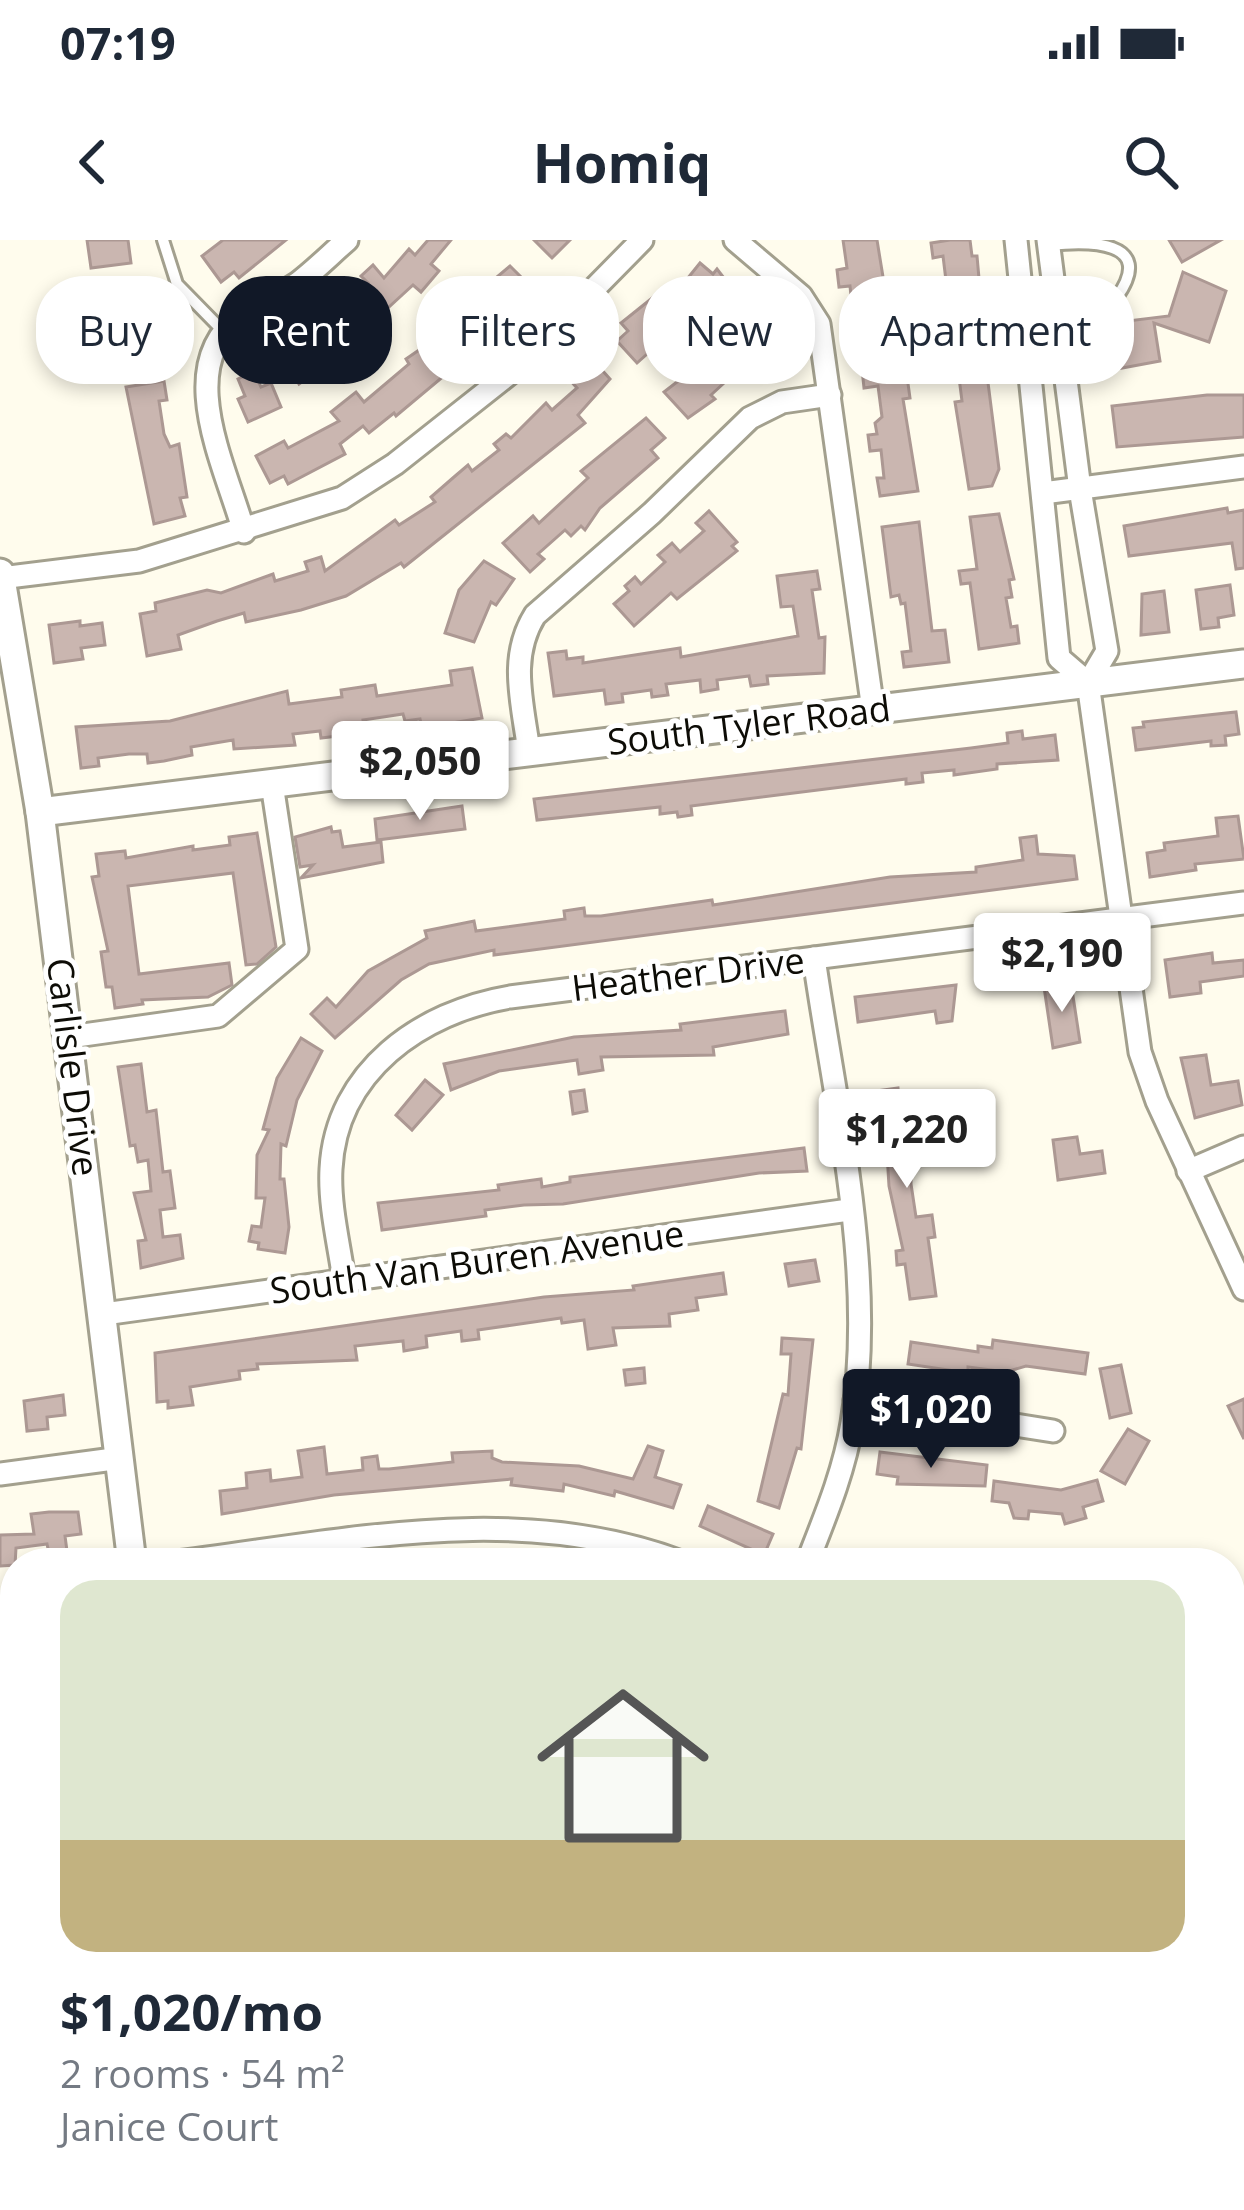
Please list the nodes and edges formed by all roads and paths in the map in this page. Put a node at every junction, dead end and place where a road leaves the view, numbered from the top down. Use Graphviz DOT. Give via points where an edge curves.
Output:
graph roads {
  1 [pos="163,240"];
  2 [pos="347,240"];
  3 [pos="642,240"];
  4 [pos="735,240"];
  5 [pos="1016,240"];
  6 [pos="1049,243"];
  7 [pos="305,276"];
  8 [pos="1055,276"];
  9 [pos="1129,276"];
  10 [pos="218,326"];
  11 [pos="218,343"];
  12 [pos="1068,384"];
  13 [pos="830,395"];
  14 [pos="1244,467"];
  15 [pos="1080,489"];
  16 [pos="1043,494"];
  17 [pos="244,532"];
  18 [pos="0,576"];
  19 [pos="1244,664"];
  20 [pos="1088,683"];
  21 [pos="873,710"];
  22 [pos="529,752"];
  23 [pos="272,784"];
  24 [pos="40,812"];
  25 [pos="1244,903"];
  26 [pos="1120,919"];
  27 [pos="814,958"];
  28 [pos="69,1037"];
  29 [pos="1244,1147"];
  30 [pos="1187,1171"];
  31 [pos="849,1210"];
  32 [pos="344,1280"];
  33 [pos="1244,1289"];
  34 [pos="104,1314"];
  35 [pos="855,1400"];
  36 [pos="1053,1432"];
  37 [pos="121,1458"];
  38 [pos="0,1474"];
  39 [pos="130,1548"];
  40 [pos="304,1548"];
  41 [pos="638,1548"];
  42 [pos="812,1548"];
  1 -- 10 [label="lane" via="177,284"];
  2 -- 7 [label="street"];
  3 -- 17 [label="street" via="564,326 395,464 342,498"];
  4 -- 13 [label="street" via="811,308"];
  5 -- 16 [label="street"];
  6 -- 8 [label="street"];
  6 -- 9 [label="lane" via="1095,242 1120,251"];
  11 -- 17 [label="street" via="207,362 206,395"];
  12 -- 15 [label="street"];
  13 -- 21 [label="street"];
  13 -- 22 [label="street" via="782,402 750,418 535,614 517,664"];
  14 -- 15 [label="street"];
  15 -- 16 [label="street"];
  15 -- 20 [label="street" via="1107,651"];
  16 -- 20 [label="street" via="1059,658"];
  17 -- 18 [label="street" via="140,561"];
  18 -- 24 [label="street, Carlisle Drive"];
  19 -- 20 [label="street, South Tyler Road"];
  20 -- 21 [label="street, South Tyler Road"];
  20 -- 26 [label="street"];
  21 -- 22 [label="street, South Tyler Road"];
  22 -- 23 [label="street, South Tyler Road"];
  23 -- 24 [label="street, South Tyler Road"];
  23 -- 28 [label="street" via="297,949 218,1016"];
  24 -- 28 [label="street, Carlisle Drive"];
  25 -- 26 [label="street, Heather Drive"];
  26 -- 27 [label="street, Heather Drive"];
  26 -- 30 [label="street" via="1143,1067"];
  27 -- 31 [label="street"];
  27 -- 32 [label="street, Heather Drive" via="482,1002 406,1036 359,1085 338,1135 331,1172"];
  28 -- 34 [label="street, Carlisle Drive"];
  29 -- 30 [label="street"];
  30 -- 33 [label="street"];
  31 -- 32 [label="street, South Van Buren Avenue"];
  31 -- 35 [label="street" via="858,1292"];
  32 -- 34 [label="street, South Van Buren Avenue"];
  34 -- 37 [label="street, Carlisle Drive"];
  35 -- 36 [label="street"];
  35 -- 42 [label="street"];
  37 -- 38 [label="street"];
  37 -- 39 [label="street, Carlisle Drive"];
  40 -- 41 [label="street" via="501,1526"];
}
